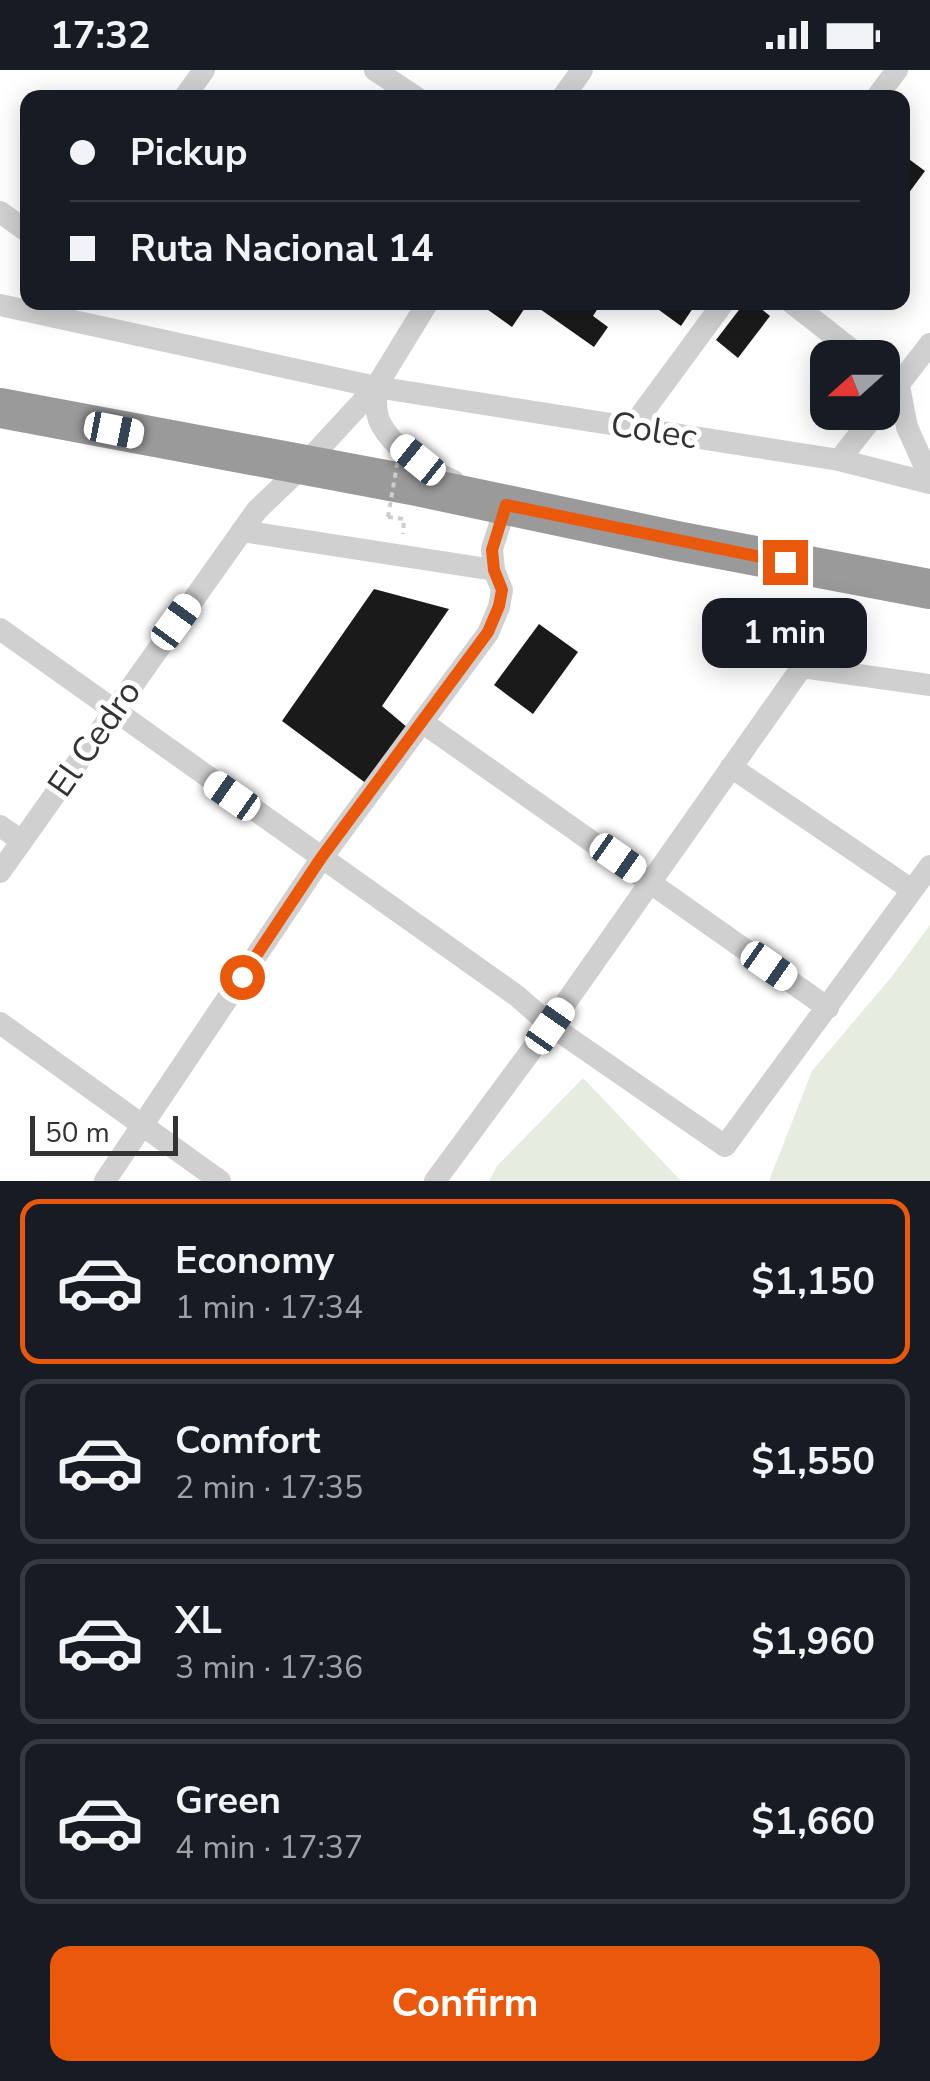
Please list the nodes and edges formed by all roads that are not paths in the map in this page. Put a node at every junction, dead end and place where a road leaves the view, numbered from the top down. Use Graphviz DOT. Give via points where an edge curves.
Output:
graph roads {
  1 [pos="375,70"];
  2 [pos="405,90"];
  3 [pos="47,310"];
  4 [pos="423,310"];
  5 [pos="718,310"];
  6 [pos="801,310"];
  7 [pos="839,340"];
  8 [pos="930,344"];
  9 [pos="900,372"];
  10 [pos="376,387"];
  11 [pos="900,406"];
  12 [pos="0,408"];
  13 [pos="632,427"];
  14 [pos="863,430"];
  15 [pos="839,460"];
  16 [pos="304,465"];
  17 [pos="930,480"];
  18 [pos="504,505"];
  19 [pos="242,531"];
  20 [pos="494,570"];
  21 [pos="930,589"];
  22 [pos="0,629"];
  23 [pos="930,684"];
  24 [pos="113,712"];
  25 [pos="422,722"];
  26 [pos="732,767"];
  27 [pos="0,826"];
  28 [pos="22,841"];
  29 [pos="321,858"];
  30 [pos="930,866"];
  31 [pos="0,872"];
  32 [pos="651,881"];
  33 [pos="912,890"];
  34 [pos="828,1008"];
  35 [pos="0,1023"];
  36 [pos="550,1026"];
  37 [pos="142,1125"];
  38 [pos="105,1181"];
  39 [pos="220,1181"];
  40 [pos="435,1181"];
  1 -- 2 [label="street"];
  3 -- 10 [label="street, Colec"];
  4 -- 10 [label="street, El Cedro"];
  5 -- 13 [label="street"];
  6 -- 7 [label="street"];
  8 -- 9 [label="street"];
  10 -- 13 [label="street, Colec"];
  10 -- 16 [label="street, El Cedro"];
  10 -- 18 [label="street" via="378,419 394,442 430,470"];
  11 -- 17 [label="street"];
  12 -- 16 [label="highway"];
  13 -- 15 [label="street, Colec"];
  14 -- 15 [label="street"];
  15 -- 17 [label="street, Colec"];
  16 -- 18 [label="highway"];
  16 -- 19 [label="street, El Cedro"];
  18 -- 20 [label="street" via="492,550"];
  18 -- 21 [label="highway"];
  19 -- 20 [label="street"];
  19 -- 24 [label="street, El Cedro"];
  20 -- 25 [label="street" via="502,590 488,632"];
  22 -- 24 [label="street"];
  23 -- 26 [label="street" via="802,666"];
  24 -- 28 [label="street, El Cedro"];
  24 -- 29 [label="street"];
  25 -- 29 [label="street"];
  25 -- 32 [label="street"];
  26 -- 32 [label="street"];
  26 -- 33 [label="street"];
  27 -- 28 [label="street"];
  28 -- 31 [label="street, El Cedro"];
  29 -- 36 [label="street"];
  29 -- 37 [label="street"];
  30 -- 33 [label="street"];
  32 -- 34 [label="street"];
  32 -- 36 [label="street"];
  33 -- 34 [label="street"];
  34 -- 36 [label="street" via="725,1146"];
  35 -- 37 [label="street"];
  36 -- 40 [label="street"];
  37 -- 38 [label="street"];
  37 -- 39 [label="street"];
}
